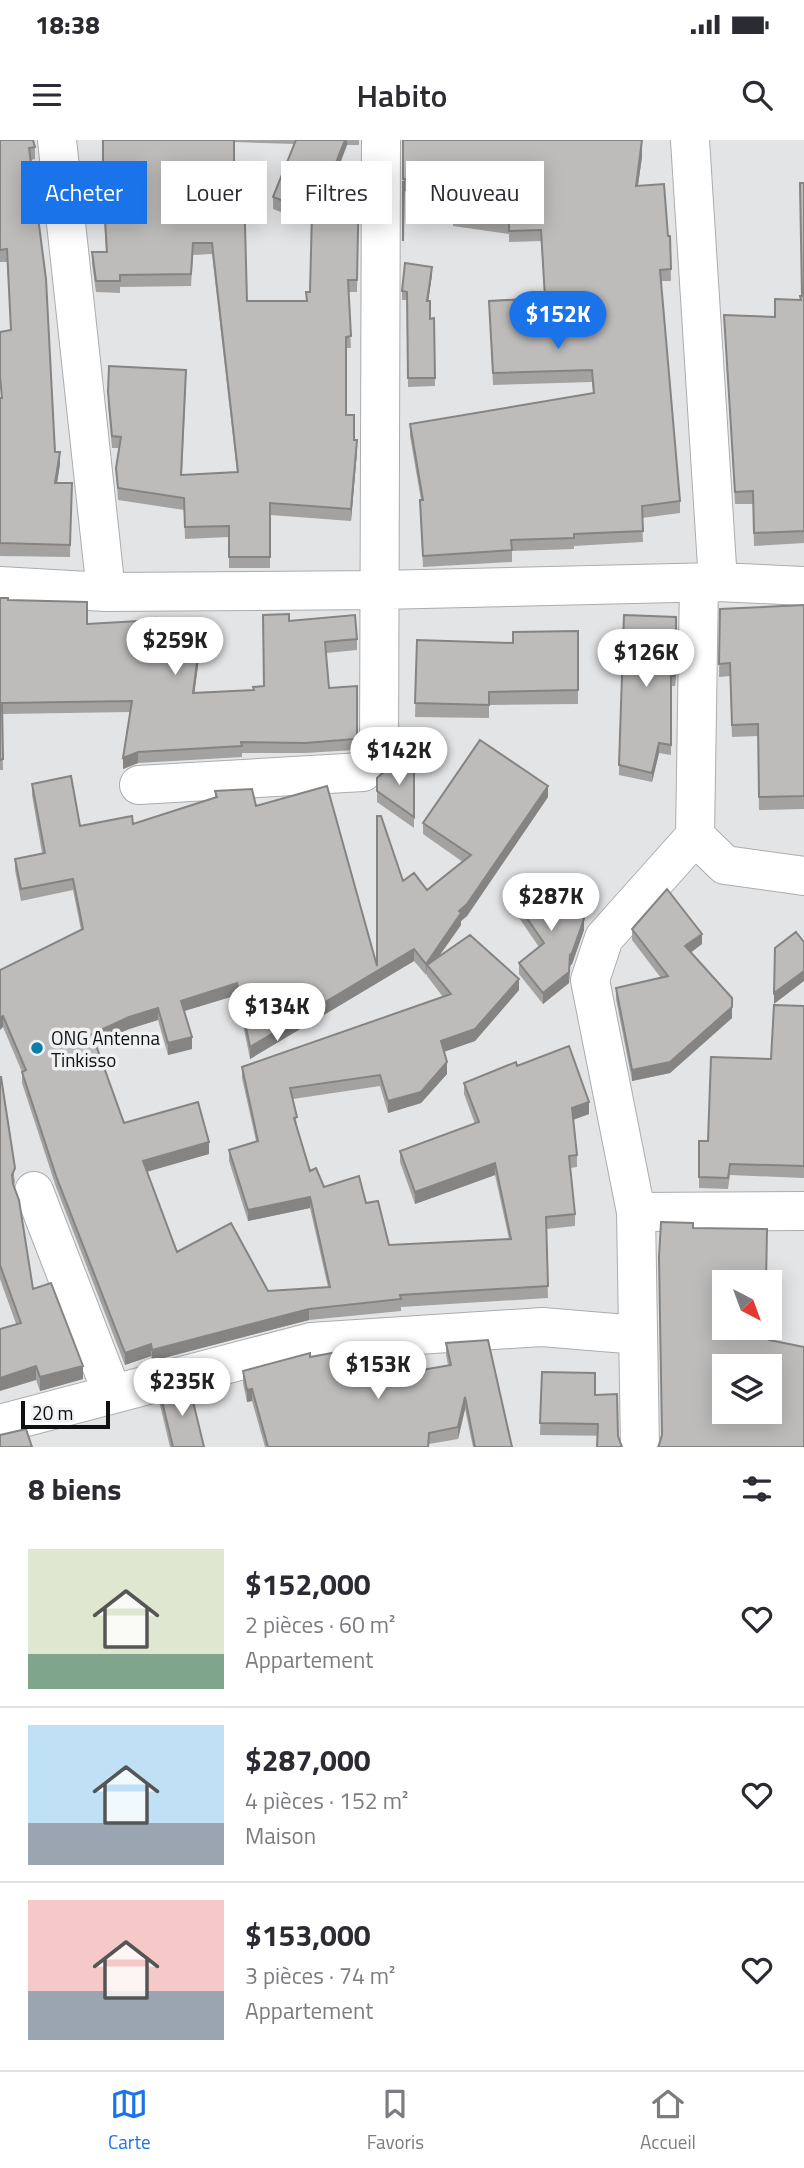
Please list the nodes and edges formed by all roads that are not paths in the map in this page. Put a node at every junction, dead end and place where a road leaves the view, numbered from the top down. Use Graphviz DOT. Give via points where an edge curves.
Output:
graph roads {
  1 [pos="57,140"];
  2 [pos="381,140"];
  3 [pos="690,140"];
  4 [pos="709,583"];
  5 [pos="0,586"];
  6 [pos="804,586"];
  7 [pos="379,590"];
  8 [pos="106,592"];
  9 [pos="139,785"];
  10 [pos="695,836"];
  11 [pos="804,876"];
  12 [pos="34,1191"];
  13 [pos="804,1211"];
  14 [pos="636,1212"];
  15 [pos="638,1335"];
  16 [pos="112,1393"];
  17 [pos="0,1424"];
  18 [pos="640,1447"];
  1 -- 8 [label="street"];
  2 -- 7 [label="street"];
  3 -- 4 [label="street"];
  4 -- 6 [label="street"];
  4 -- 7 [label="street"];
  4 -- 10 [label="street"];
  5 -- 8 [label="street"];
  7 -- 8 [label="street"];
  7 -- 9 [label="street" via="379,758 363,772"];
  10 -- 11 [label="street" via="725,864"];
  10 -- 14 [label="street" via="604,939 590,980"];
  12 -- 16 [label="street"];
  13 -- 14 [label="street"];
  14 -- 15 [label="street"];
  15 -- 16 [label="street" via="542,1327 310,1342"];
  15 -- 18 [label="street"];
  16 -- 17 [label="street"];
}
